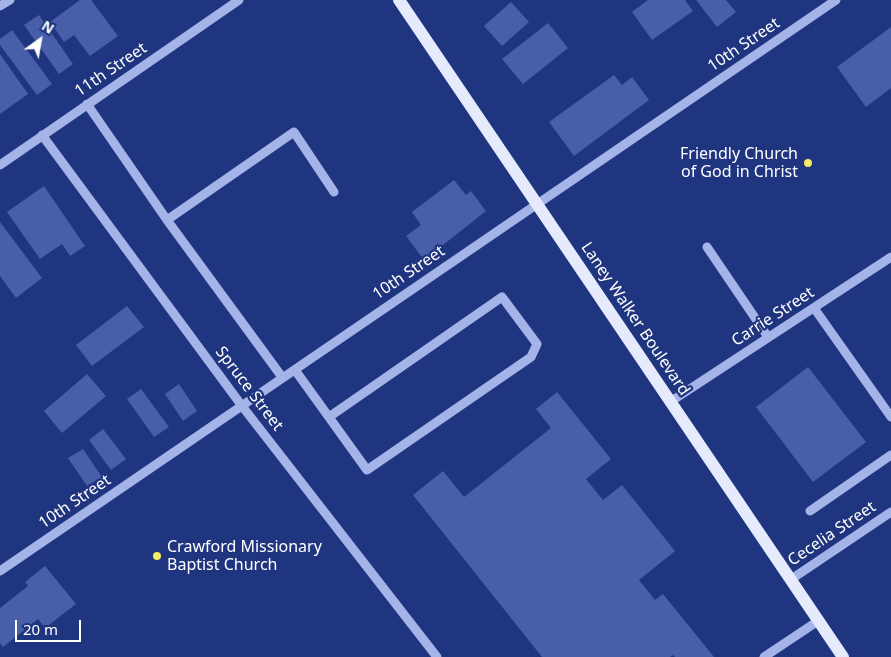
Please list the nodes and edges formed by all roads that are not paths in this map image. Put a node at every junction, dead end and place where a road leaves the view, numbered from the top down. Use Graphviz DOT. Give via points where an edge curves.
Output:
graph roads {
  1 [pos="10,0"];
  2 [pos="239,0"];
  3 [pos="399,0"];
  4 [pos="836,0"];
  5 [pos="0,6"];
  6 [pos="87,104"];
  7 [pos="42,135"];
  8 [pos="0,165"];
  9 [pos="334,192"];
  10 [pos="537,204"];
  11 [pos="167,220"];
  12 [pos="707,247"];
  13 [pos="891,257"];
  14 [pos="814,308"];
  15 [pos="768,337"];
  16 [pos="295,370"];
  17 [pos="282,377"];
  18 [pos="670,402"];
  19 [pos="242,406"];
  20 [pos="329,417"];
  21 [pos="891,417"];
  22 [pos="891,455"];
  23 [pos="810,511"];
  24 [pos="891,512"];
  25 [pos="0,571"];
  26 [pos="790,580"];
  27 [pos="818,621"];
  28 [pos="437,657"];
  29 [pos="764,657"];
  30 [pos="843,657"];
  1 -- 5 [label="street"];
  2 -- 6 [label="street, 11th Street"];
  3 -- 10 [label="main road, Laney Walker Boulevard"];
  4 -- 10 [label="street, 10th Street"];
  6 -- 7 [label="street, 11th Street"];
  6 -- 11 [label="street"];
  7 -- 8 [label="street, 11th Street"];
  7 -- 19 [label="street, Spruce Street"];
  9 -- 11 [label="street" via="294,132"];
  10 -- 16 [label="street, 10th Street"];
  10 -- 18 [label="main road, Laney Walker Boulevard"];
  11 -- 17 [label="street"];
  12 -- 15 [label="street"];
  13 -- 14 [label="street, Carrie Street"];
  14 -- 15 [label="street, Carrie Street"];
  14 -- 21 [label="street"];
  15 -- 18 [label="street, Carrie Street"];
  16 -- 17 [label="street, 10th Street"];
  16 -- 20 [label="street"];
  17 -- 19 [label="street, 10th Street"];
  18 -- 26 [label="main road, Laney Walker Boulevard"];
  19 -- 25 [label="street, 10th Street"];
  19 -- 28 [label="street, Spruce Street"];
  20 -- 20 [label="street" via="367,470 530,357 537,344 502,297"];
  22 -- 23 [label="street"];
  24 -- 26 [label="street, Cecelia Street"];
  26 -- 27 [label="main road, Laney Walker Boulevard"];
  27 -- 29 [label="street"];
  27 -- 30 [label="main road, Laney Walker Boulevard"];
}
